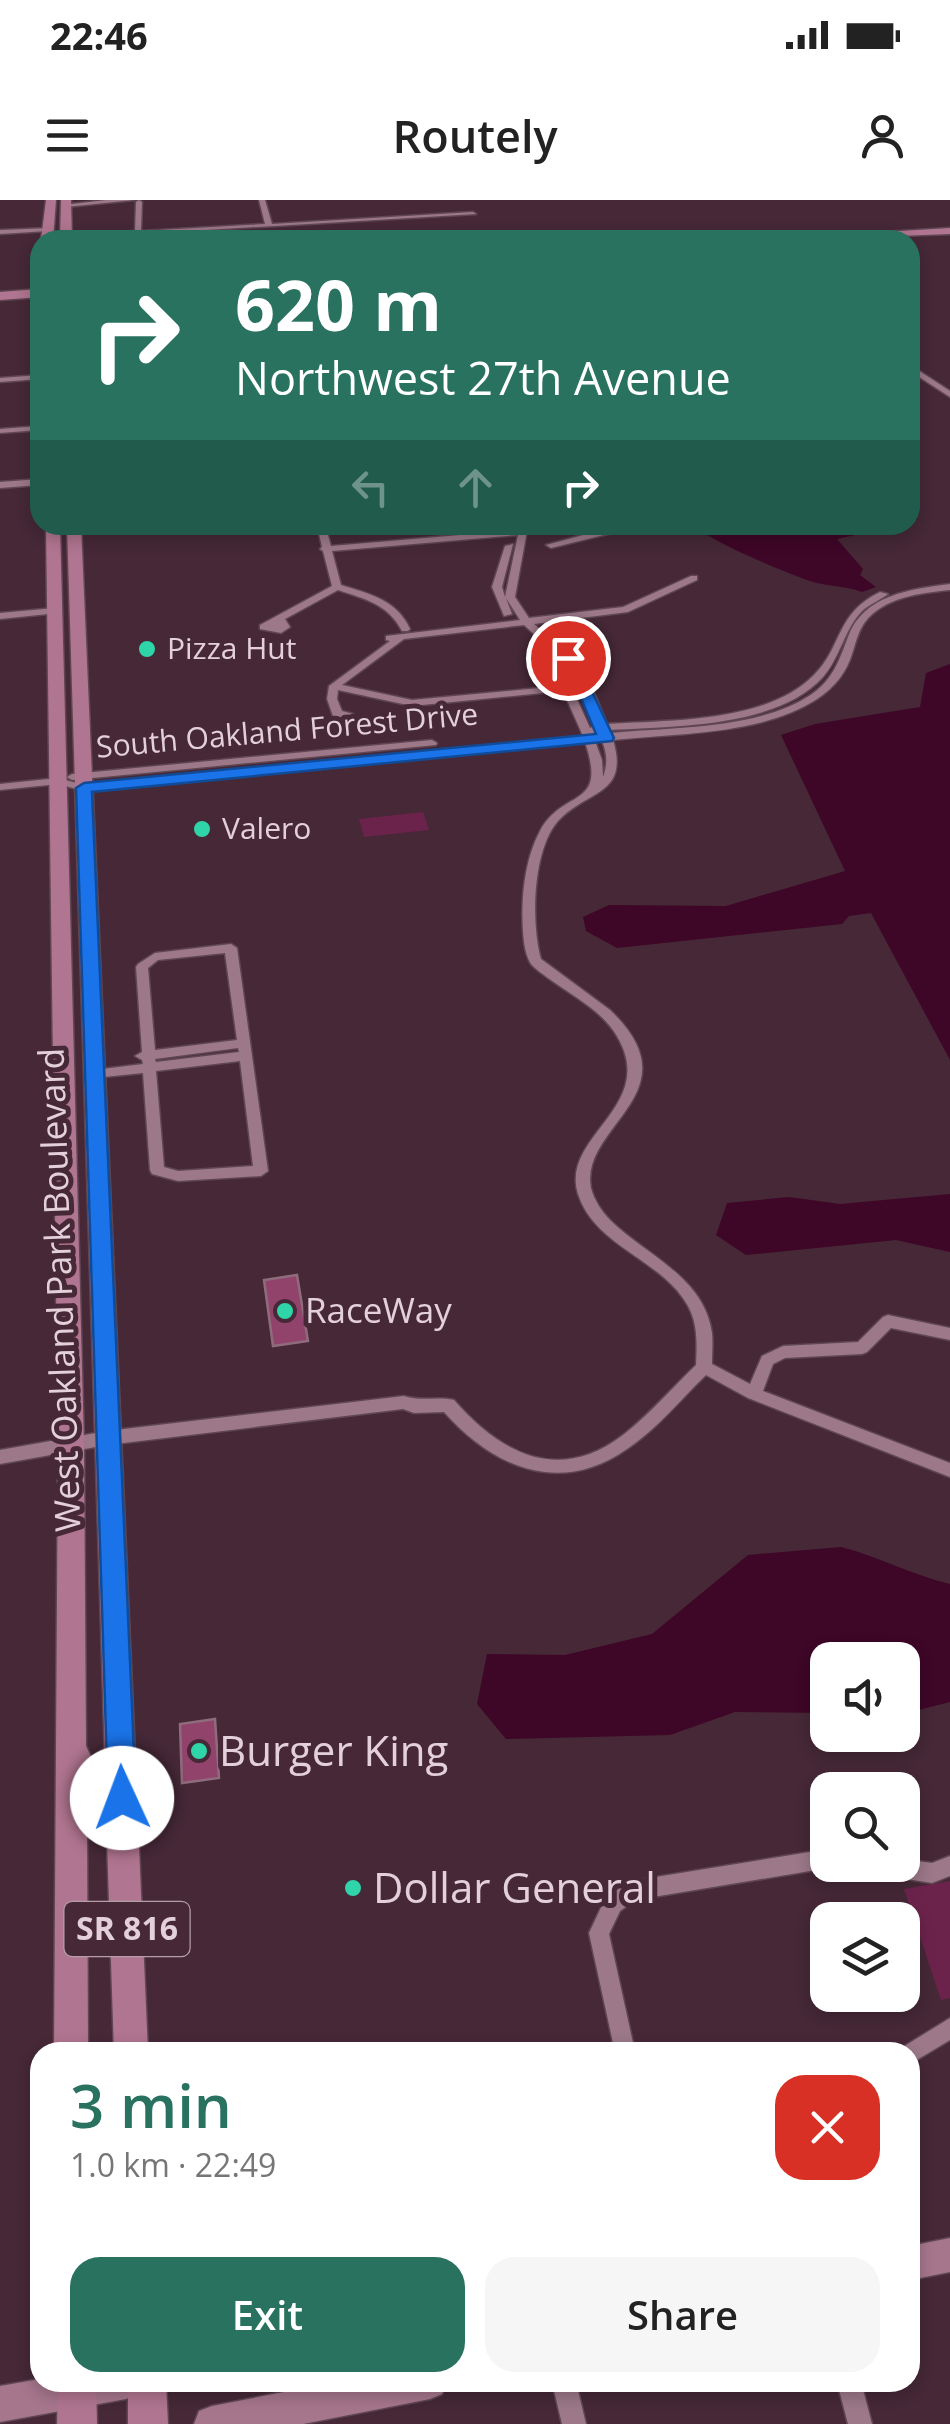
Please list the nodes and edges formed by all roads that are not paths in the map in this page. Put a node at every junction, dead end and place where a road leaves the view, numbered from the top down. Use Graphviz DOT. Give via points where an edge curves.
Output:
graph roads {
  1 [pos="51,200"];
  2 [pos="82,200"];
  3 [pos="262,200"];
  4 [pos="441,200"];
  5 [pos="135,201"];
  6 [pos="68,202"];
  7 [pos="91,202"];
  8 [pos="473,214"];
  9 [pos="448,215"];
  10 [pos="269,226"];
  11 [pos="47,230"];
  12 [pos="67,230"];
  13 [pos="138,230"];
  14 [pos="194,230"];
  15 [pos="0,232"];
  16 [pos="30,233"];
  17 [pos="945,234"];
  18 [pos="920,235"];
  19 [pos="920,237"];
  20 [pos="30,290"];
  21 [pos="0,292"];
  22 [pos="920,369"];
  23 [pos="920,372"];
  24 [pos="30,378"];
  25 [pos="0,380"];
  26 [pos="950,385"];
  27 [pos="950,395"];
  28 [pos="30,428"];
  29 [pos="0,430"];
  30 [pos="30,483"];
  31 [pos="0,485"];
  32 [pos="53,535"];
  33 [pos="74,535"];
  34 [pos="323,535"];
  35 [pos="464,535"];
  36 [pos="518,535"];
  37 [pos="593,535"];
  38 [pos="552,545"];
  39 [pos="326,550"];
  40 [pos="694,578"];
  41 [pos="950,584"];
  42 [pos="337,587"];
  43 [pos="55,592"];
  44 [pos="54,611"];
  45 [pos="77,613"];
  46 [pos="0,616"];
  47 [pos="281,622"];
  48 [pos="520,623"];
  49 [pos="398,635"];
  50 [pos="334,686"];
  51 [pos="567,688"];
  52 [pos="339,718"];
  53 [pos="604,733"];
  54 [pos="584,734"];
  55 [pos="84,780"];
  56 [pos="58,781"];
  57 [pos="0,787"];
  58 [pos="588,796"];
  59 [pos="245,1049"];
  60 [pos="149,1060"];
  61 [pos="63,1063"];
  62 [pos="95,1077"];
  63 [pos="950,1334"];
  64 [pos="704,1367"];
  65 [pos="754,1394"];
  66 [pos="107,1438"];
  67 [pos="71,1444"];
  68 [pos="0,1458"];
  69 [pos="950,1470"];
  70 [pos="72,1744"];
  71 [pos="124,1836"];
  72 [pos="810,1861"];
  73 [pos="950,1866"];
  74 [pos="920,1871"];
  75 [pos="950,2028"];
  76 [pos="72,2042"];
  77 [pos="132,2042"];
  78 [pos="623,2042"];
  79 [pos="920,2048"];
  80 [pos="950,2255"];
  81 [pos="920,2261"];
  82 [pos="147,2392"];
  83 [pos="378,2392"];
  84 [pos="566,2392"];
  85 [pos="851,2392"];
  86 [pos="77,2399"];
  87 [pos="0,2404"];
  88 [pos="148,2424"];
  89 [pos="212,2424"];
  90 [pos="574,2424"];
  91 [pos="860,2424"];
  1 -- 11 [label="main road"];
  2 -- 6 [label="street"];
  3 -- 10 [label="street"];
  4 -- 9 [label="street"];
  5 -- 7 [label="street"];
  5 -- 13 [label="street"];
  6 -- 7 [label="street"];
  6 -- 12 [label="main road"];
  8 -- 9 [label="street"];
  9 -- 10 [label="street"];
  10 -- 14 [label="street"];
  15 -- 16 [label="street"];
  17 -- 18 [label="main road"];
  17 -- 19 [label="main road"];
  20 -- 21 [label="main road"];
  22 -- 26 [label="street"];
  23 -- 27 [label="street"];
  24 -- 25 [label="street"];
  28 -- 29 [label="street"];
  30 -- 31 [label="street"];
  32 -- 43 [label="main road, West Oakland Park Boulevard / SR 816"];
  33 -- 45 [label="main road, West Oakland Park Boulevard / SR 816"];
  34 -- 39 [label="street"];
  35 -- 39 [label="street"];
  36 -- 48 [label="street" via="509,590"];
  37 -- 38 [label="street"];
  39 -- 42 [label="street"];
  40 -- 48 [label="street" via="625,610"];
  41 -- 53 [label="street" via="868,613 833,681 782,713 736,725"];
  42 -- 47 [label="street"];
  42 -- 49 [label="street" via="396,612"];
  43 -- 44 [label="main road, West Oakland Park Boulevard / SR 816"];
  43 -- 45 [label="main road"];
  44 -- 45 [label="main road"];
  44 -- 46 [label="street"];
  44 -- 56 [label="main road, West Oakland Park Boulevard / SR 816"];
  45 -- 55 [label="main road, West Oakland Park Boulevard / SR 816"];
  48 -- 49 [label="street"];
  48 -- 51 [label="street" via="552,656"];
  48 -- 53 [label="street" via="576,668"];
  49 -- 50 [label="street"];
  50 -- 51 [label="street" via="412,703"];
  50 -- 52 [label="street"];
  51 -- 54 [label="street"];
  53 -- 54 [label="street"];
  53 -- 58 [label="street" via="609,779"];
  54 -- 55 [label="street"];
  54 -- 58 [label="street" via="598,770"];
  55 -- 56 [label="street"];
  55 -- 62 [label="main road, West Oakland Park Boulevard / SR 816"];
  56 -- 57 [label="street"];
  56 -- 61 [label="main road, West Oakland Park Boulevard / SR 816"];
  58 -- 64 [label="street" via="544,834 530,894 529,946 535,961 626,1039 634,1071 631,1096 586,1162 584,1193 600,1216 690,1294 708,1337"];
  59 -- 60 [label="street"];
  59 -- 60 [label="street" via="231,948 155,956 142,967"];
  59 -- 60 [label="street" via="260,1171 178,1176 157,1170"];
  60 -- 62 [label="street"];
  61 -- 62 [label="main road" via="84,1082"];
  61 -- 67 [label="main road, West Oakland Park Boulevard / SR 816"];
  62 -- 66 [label="main road, West Oakland Park Boulevard / SR 816"];
  63 -- 65 [label="street" via="888,1321 862,1348 783,1352 767,1360"];
  64 -- 65 [label="street"];
  64 -- 66 [label="street" via="618,1447 557,1468 497,1453 448,1405 404,1402"];
  65 -- 69 [label="street"];
  66 -- 67 [label="street"];
  66 -- 71 [label="main road, West Oakland Park Boulevard / SR 816"];
  67 -- 68 [label="street"];
  67 -- 70 [label="main road, West Oakland Park Boulevard / SR 816"];
  70 -- 71 [label="main road" via="96,1805"];
  70 -- 76 [label="main road, West Oakland Park Boulevard / SR 816"];
  71 -- 77 [label="main road, West Oakland Park Boulevard / SR 816"];
  72 -- 78 [label="street" via="631,1890 613,1904 599,1932"];
  73 -- 74 [label="street"];
  75 -- 79 [label="street"];
  80 -- 81 [label="street"];
  82 -- 88 [label="main road"];
  83 -- 89 [label="street"];
  84 -- 90 [label="street"];
  85 -- 91 [label="street"];
  86 -- 87 [label="street"];
}
